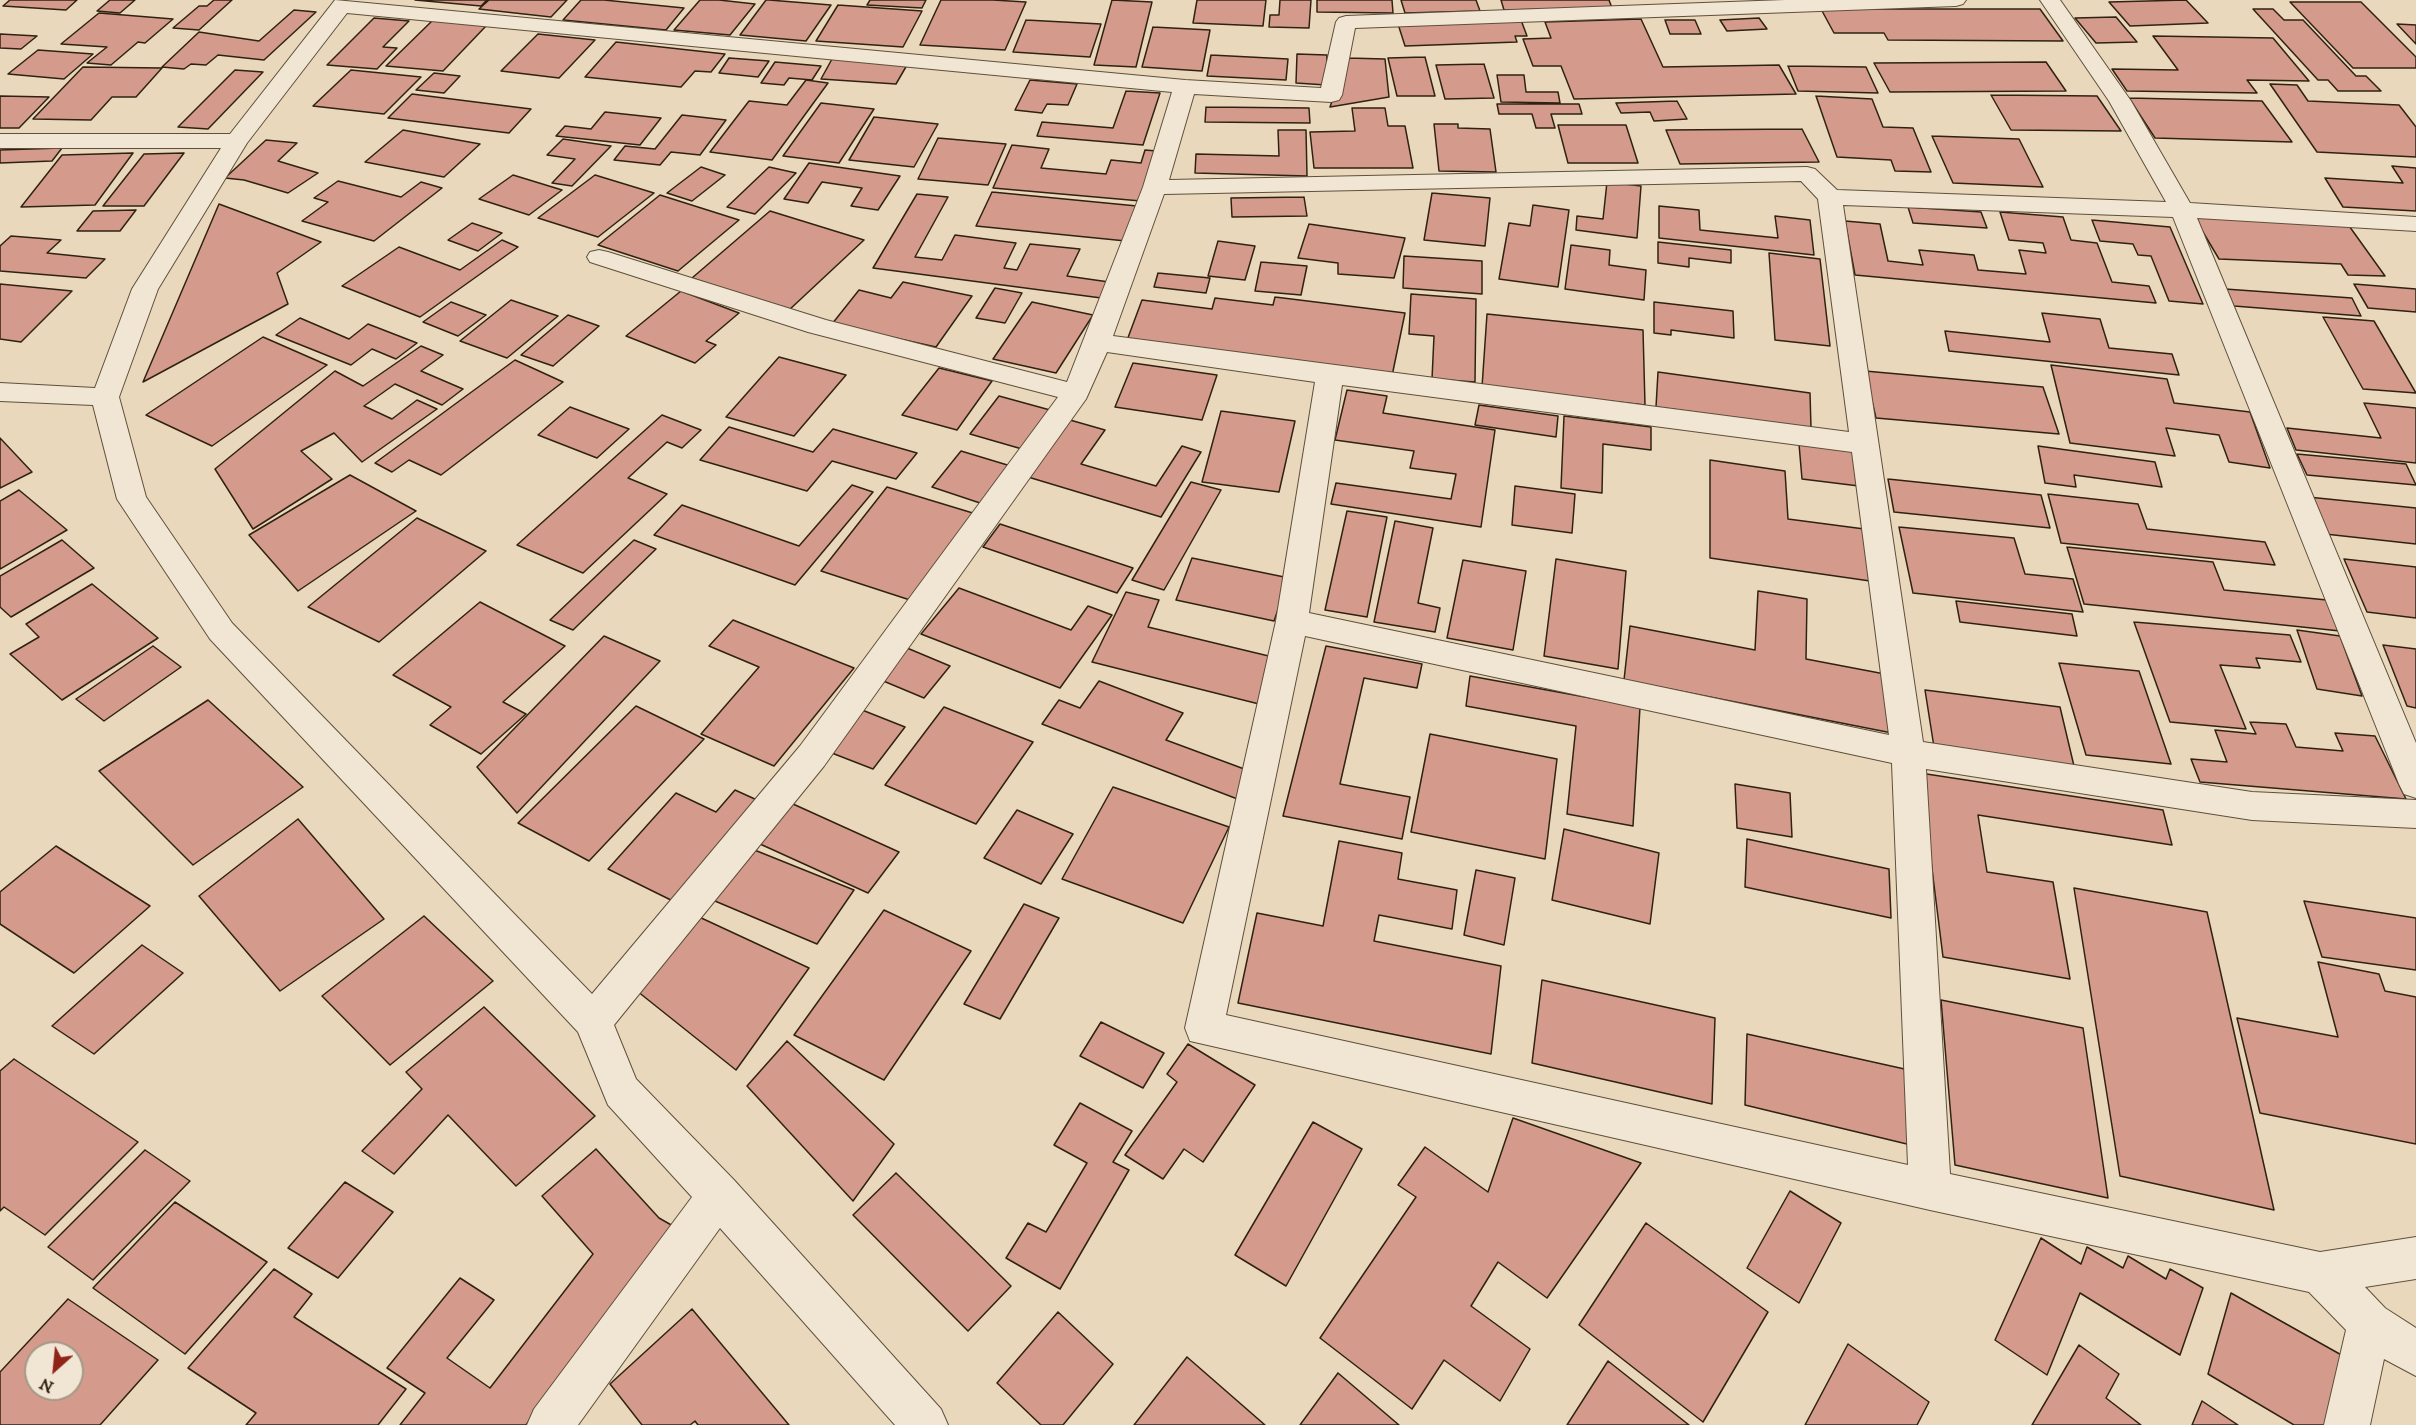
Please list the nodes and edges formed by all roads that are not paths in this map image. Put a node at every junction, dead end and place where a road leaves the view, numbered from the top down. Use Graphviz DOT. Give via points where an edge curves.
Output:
graph roads {
  1 [pos="1956,0"];
  2 [pos="2050,0"];
  3 [pos="343,3"];
  4 [pos="1185,87"];
  5 [pos="0,141"];
  6 [pos="237,141"];
  7 [pos="1155,187"];
  8 [pos="1830,197"];
  9 [pos="2182,210"];
  10 [pos="2416,224"];
  11 [pos="599,256"];
  12 [pos="1098,342"];
  13 [pos="1330,375"];
  14 [pos="0,392"];
  15 [pos="1076,393"];
  16 [pos="105,397"];
  17 [pos="1866,444"];
  18 [pos="1292,621"];
  19 [pos="1908,753"];
  20 [pos="2416,784"];
  21 [pos="2416,814"];
  22 [pos="593,1021"];
  23 [pos="1930,1190"];
  24 [pos="719,1195"];
  25 [pos="2416,1258"];
  26 [pos="2320,1273"];
  27 [pos="2370,1323"];
  28 [pos="2416,1354"];
  29 [pos="550,1425"];
  30 [pos="925,1425"];
  31 [pos="2348,1425"];
  1 -- 4 [label="street" via="1346,22 1331,94"];
  2 -- 9 [label="street" via="2120,101"];
  3 -- 4 [label="street"];
  3 -- 6 [label="street"];
  4 -- 7 [label="street"];
  5 -- 6 [label="street"];
  6 -- 16 [label="street" via="145,289"];
  7 -- 8 [label="street" via="1807,174"];
  7 -- 12 [label="street"];
  8 -- 9 [label="street"];
  8 -- 17 [label="street"];
  9 -- 10 [label="street"];
  9 -- 20 [label="street"];
  11 -- 15 [label="street" via="817,326"];
  12 -- 13 [label="street"];
  12 -- 15 [label="street"];
  13 -- 17 [label="street"];
  13 -- 18 [label="street"];
  14 -- 16 [label="street"];
  15 -- 22 [label="street" via="812,756"];
  16 -- 22 [label="street" via="132,499 221,631"];
  17 -- 19 [label="street"];
  18 -- 19 [label="street"];
  18 -- 23 [label="street" via="1204,1028"];
  19 -- 21 [label="street" via="2252,806"];
  19 -- 23 [label="street"];
  22 -- 24 [label="street" via="622,1092"];
  23 -- 26 [label="street"];
  24 -- 29 [label="street"];
  24 -- 30 [label="street"];
  25 -- 26 [label="street"];
  26 -- 27 [label="street"];
  27 -- 28 [label="street"];
  27 -- 31 [label="street"];
}
